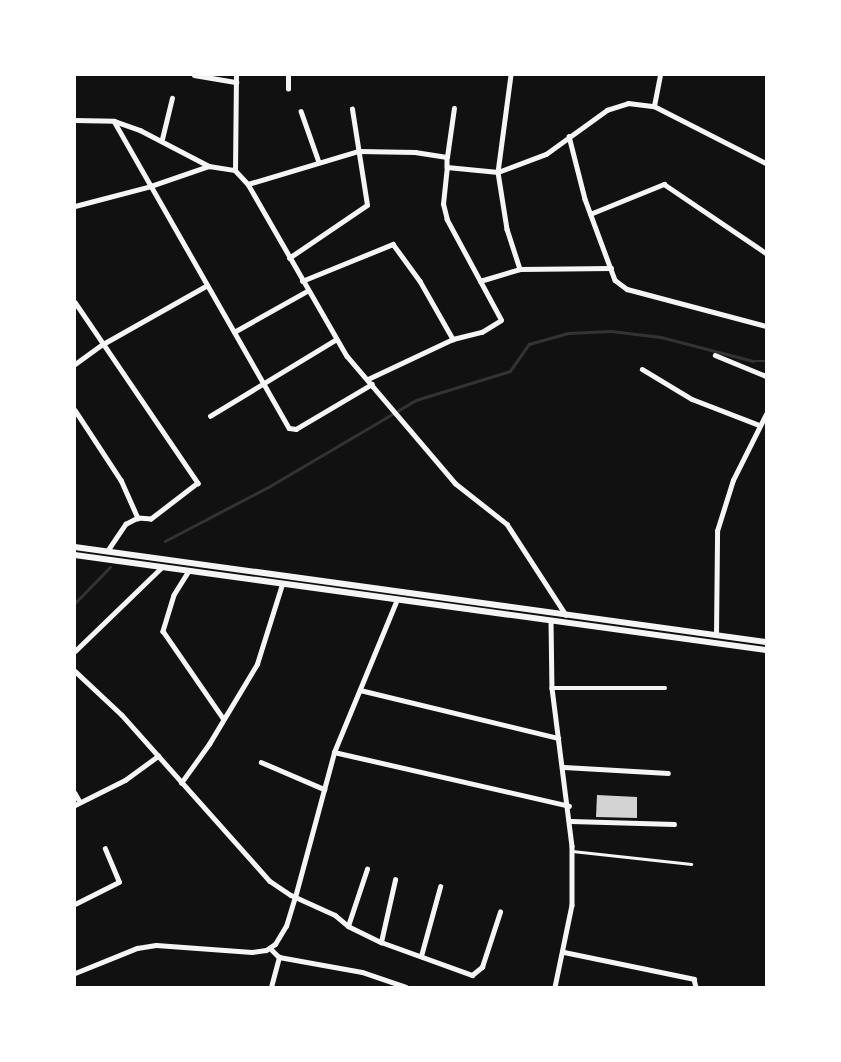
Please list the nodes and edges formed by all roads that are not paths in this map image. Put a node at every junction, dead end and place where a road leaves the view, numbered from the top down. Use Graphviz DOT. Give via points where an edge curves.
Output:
graph roads {
  1 [pos="194,75"];
  2 [pos="236,75"];
  3 [pos="288,75"];
  4 [pos="511,75"];
  5 [pos="660,75"];
  6 [pos="236,82"];
  7 [pos="288,89"];
  8 [pos="172,98"];
  9 [pos="654,106"];
  10 [pos="454,108"];
  11 [pos="352,109"];
  12 [pos="301,111"];
  13 [pos="75,120"];
  14 [pos="114,121"];
  15 [pos="569,136"];
  16 [pos="162,139"];
  17 [pos="359,151"];
  18 [pos="447,157"];
  19 [pos="319,162"];
  20 [pos="766,162"];
  21 [pos="209,166"];
  22 [pos="447,166"];
  23 [pos="235,170"];
  24 [pos="498,172"];
  25 [pos="248,184"];
  26 [pos="151,186"];
  27 [pos="75,206"];
  28 [pos="590,214"];
  29 [pos="766,253"];
  30 [pos="289,258"];
  31 [pos="611,268"];
  32 [pos="520,269"];
  33 [pos="480,281"];
  34 [pos="302,282"];
  35 [pos="206,286"];
  36 [pos="307,291"];
  37 [pos="75,302"];
  38 [pos="766,326"];
  39 [pos="234,332"];
  40 [pos="453,339"];
  41 [pos="335,340"];
  42 [pos="103,344"];
  43 [pos="715,355"];
  44 [pos="75,364"];
  45 [pos="642,369"];
  46 [pos="766,376"];
  47 [pos="263,382"];
  48 [pos="370,382"];
  49 [pos="75,410"];
  50 [pos="766,414"];
  51 [pos="210,416"];
  52 [pos="759,424"];
  53 [pos="138,518"];
  54 [pos="75,546"];
  55 [pos="108,551"];
  56 [pos="75,555"];
  57 [pos="162,567"];
  58 [pos="189,571"];
  59 [pos="282,584"];
  60 [pos="397,599"];
  61 [pos="566,615"];
  62 [pos="551,620"];
  63 [pos="716,636"];
  64 [pos="766,642"];
  65 [pos="766,650"];
  66 [pos="75,651"];
  67 [pos="75,671"];
  68 [pos="80,676"];
  69 [pos="75,680"];
  70 [pos="552,688"];
  71 [pos="665,688"];
  72 [pos="360,690"];
  73 [pos="223,718"];
  74 [pos="558,738"];
  75 [pos="334,752"];
  76 [pos="158,756"];
  77 [pos="261,762"];
  78 [pos="564,767"];
  79 [pos="668,773"];
  80 [pos="180,783"];
  81 [pos="324,789"];
  82 [pos="75,794"];
  83 [pos="80,802"];
  84 [pos="75,805"];
  85 [pos="569,806"];
  86 [pos="571,820"];
  87 [pos="674,824"];
  88 [pos="105,849"];
  89 [pos="572,851"];
  90 [pos="691,864"];
  91 [pos="367,869"];
  92 [pos="395,880"];
  93 [pos="440,887"];
  94 [pos="295,897"];
  95 [pos="75,904"];
  96 [pos="500,912"];
  97 [pos="348,926"];
  98 [pos="381,942"];
  99 [pos="270,948"];
  100 [pos="564,952"];
  101 [pos="421,956"];
  102 [pos="280,957"];
  103 [pos="75,973"];
  104 [pos="271,987"];
  105 [pos="406,987"];
  106 [pos="555,987"];
  107 [pos="696,987"];
  1 -- 6 [label="street"];
  2 -- 6 [label="street"];
  3 -- 7 [label="street"];
  4 -- 24 [label="street"];
  5 -- 9 [label="street"];
  6 -- 23 [label="street"];
  8 -- 16 [label="street"];
  9 -- 15 [label="street" via="628,104 615,107"];
  9 -- 20 [label="street"];
  10 -- 18 [label="street"];
  11 -- 17 [label="street"];
  12 -- 19 [label="street"];
  13 -- 14 [label="street"];
  14 -- 16 [label="street"];
  14 -- 26 [label="street"];
  15 -- 24 [label="street" via="546,154"];
  15 -- 28 [label="street"];
  16 -- 21 [label="street"];
  17 -- 18 [label="street" via="415,152"];
  17 -- 19 [label="street"];
  17 -- 30 [label="street" via="367,205"];
  18 -- 22 [label="street"];
  19 -- 25 [label="street"];
  21 -- 23 [label="street"];
  21 -- 26 [label="street"];
  22 -- 24 [label="street"];
  22 -- 33 [label="street" via="444,204 447,220"];
  23 -- 25 [label="street"];
  24 -- 32 [label="street" via="507,229"];
  25 -- 30 [label="street"];
  26 -- 27 [label="street"];
  26 -- 35 [label="street"];
  28 -- 29 [label="street" via="664,184"];
  28 -- 31 [label="street"];
  30 -- 34 [label="street"];
  31 -- 32 [label="street"];
  31 -- 38 [label="street" via="615,280 627,288"];
  32 -- 33 [label="street"];
  33 -- 40 [label="street" via="501,320 472,336"];
  34 -- 36 [label="street"];
  34 -- 40 [label="street" via="390,244 395,245"];
  35 -- 39 [label="street"];
  35 -- 42 [label="street"];
  36 -- 39 [label="street"];
  36 -- 41 [label="street"];
  37 -- 42 [label="street"];
  39 -- 47 [label="street"];
  40 -- 48 [label="street"];
  41 -- 47 [label="street"];
  41 -- 48 [label="street"];
  42 -- 44 [label="street"];
  42 -- 53 [label="street" via="198,483 151,520"];
  43 -- 46 [label="street"];
  45 -- 52 [label="street" via="692,398"];
  47 -- 48 [label="street" via="292,430"];
  47 -- 51 [label="street"];
  48 -- 61 [label="street" via="456,483 507,524"];
  49 -- 53 [label="street" via="121,480"];
  50 -- 52 [label="street"];
  52 -- 63 [label="street" via="733,480 717,531"];
  53 -- 55 [label="street" via="126,524"];
  54 -- 55 [label="main road"];
  55 -- 61 [label="main road"];
  56 -- 57 [label="main road"];
  57 -- 58 [label="main road"];
  57 -- 66 [label="street"];
  58 -- 59 [label="main road"];
  58 -- 73 [label="street" via="174,595 163,631"];
  59 -- 60 [label="main road"];
  59 -- 73 [label="street" via="257,664"];
  60 -- 62 [label="main road"];
  60 -- 72 [label="street"];
  61 -- 63 [label="main road"];
  62 -- 65 [label="main road"];
  62 -- 70 [label="street"];
  63 -- 64 [label="main road"];
  67 -- 68 [label="street"];
  68 -- 69 [label="street"];
  68 -- 76 [label="street" via="122,715"];
  70 -- 71 [label="street"];
  70 -- 74 [label="street"];
  72 -- 74 [label="street"];
  72 -- 75 [label="street"];
  73 -- 80 [label="street" via="209,744"];
  74 -- 78 [label="street"];
  75 -- 81 [label="street"];
  75 -- 85 [label="street"];
  76 -- 80 [label="street"];
  76 -- 83 [label="street" via="125,780"];
  77 -- 81 [label="street"];
  78 -- 79 [label="street"];
  78 -- 85 [label="street"];
  80 -- 94 [label="street" via="270,881"];
  81 -- 94 [label="street"];
  82 -- 83 [label="street"];
  83 -- 84 [label="street"];
  85 -- 86 [label="street"];
  86 -- 87 [label="street"];
  86 -- 89 [label="street"];
  88 -- 95 [label="street" via="120,882"];
  89 -- 90 [label="street"];
  89 -- 100 [label="street" via="572,905"];
  91 -- 97 [label="street"];
  92 -- 98 [label="street"];
  93 -- 101 [label="street"];
  94 -- 97 [label="street" via="335,915"];
  94 -- 99 [label="street" via="282,933"];
  96 -- 101 [label="street" via="477,974"];
  97 -- 98 [label="street"];
  98 -- 101 [label="street"];
  99 -- 102 [label="street"];
  99 -- 103 [label="street" via="252,952 156,944 137,948"];
  100 -- 106 [label="street"];
  100 -- 107 [label="street" via="694,979"];
  102 -- 104 [label="street"];
  102 -- 105 [label="street" via="362,972"];
}
